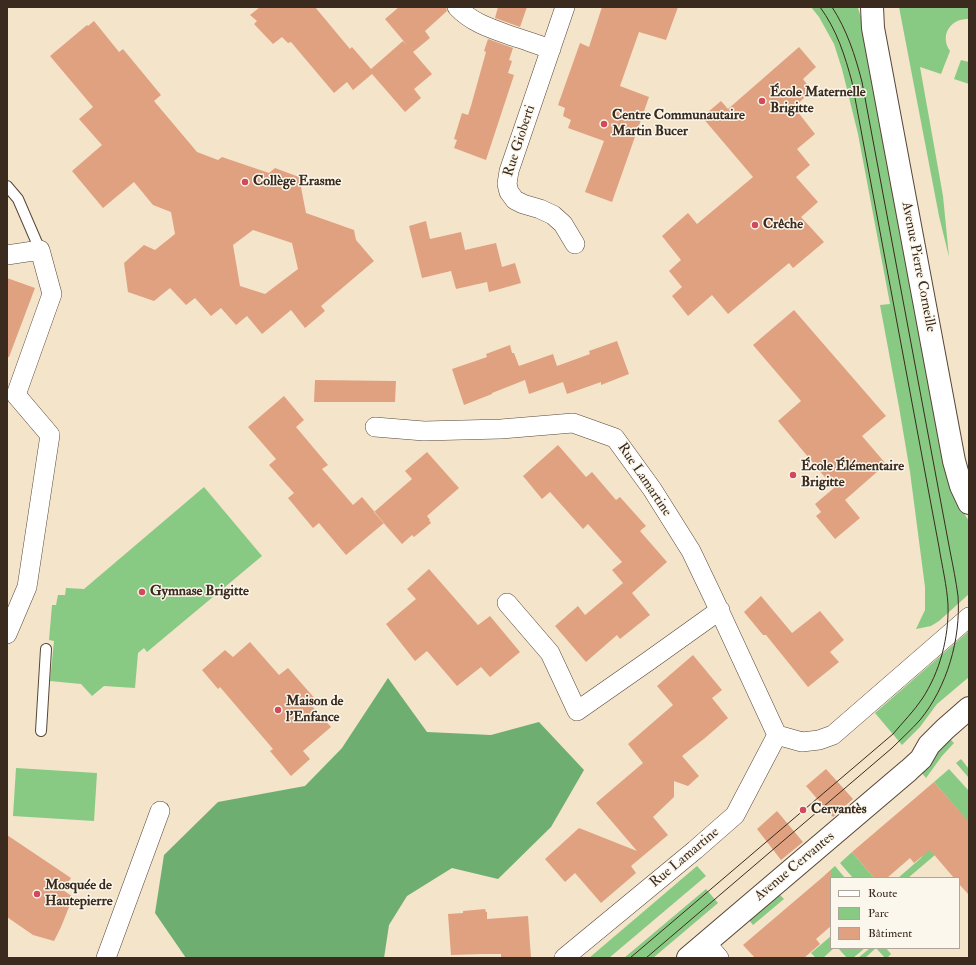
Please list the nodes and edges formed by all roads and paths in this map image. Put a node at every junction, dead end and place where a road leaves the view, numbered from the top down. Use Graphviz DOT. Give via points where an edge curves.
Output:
graph roads {
  1 [pos="457,7"];
  2 [pos="565,7"];
  3 [pos="866,7"];
  4 [pos="873,18"];
  5 [pos="551,49"];
  6 [pos="7,186"];
  7 [pos="574,244"];
  8 [pos="40,250"];
  9 [pos="7,255"];
  10 [pos="375,428"];
  11 [pos="969,503"];
  12 [pos="507,603"];
  13 [pos="720,610"];
  14 [pos="969,617"];
  15 [pos="7,634"];
  16 [pos="46,649"];
  17 [pos="969,708"];
  18 [pos="41,731"];
  19 [pos="777,735"];
  20 [pos="160,811"];
  21 [pos="712,951"];
  22 [pos="106,958"];
  23 [pos="564,958"];
  24 [pos="688,958"];
  1 -- 5 [label="street" via="485,27"];
  2 -- 5 [label="street, Rue Gioberti"];
  3 -- 4 [label="street, Avenue Pierre Corneille"];
  4 -- 11 [label="street, Avenue Pierre Corneille" via="954,461"];
  5 -- 7 [label="street, Rue Gioberti" via="509,171 507,184 515,200 553,215 563,224"];
  6 -- 8 [label="lane" via="18,199"];
  8 -- 9 [label="street"];
  8 -- 15 [label="street" via="52,294 16,394 50,435 27,587"];
  10 -- 13 [label="street, Rue Lamartine" via="432,431 573,423 615,438 652,489 691,551"];
  12 -- 13 [label="street" via="550,653 577,711"];
  13 -- 19 [label="street, Rue Lamartine"];
  14 -- 19 [label="street" via="833,735 802,742"];
  16 -- 18 [label="lane"];
  17 -- 21 [label="street, Avenue Cervantes" via="945,728 921,759"];
  19 -- 23 [label="street, Rue Lamartine" via="735,815"];
  20 -- 22 [label="street"];
  21 -- 24 [label="street, Avenue Cervantes"];
}
